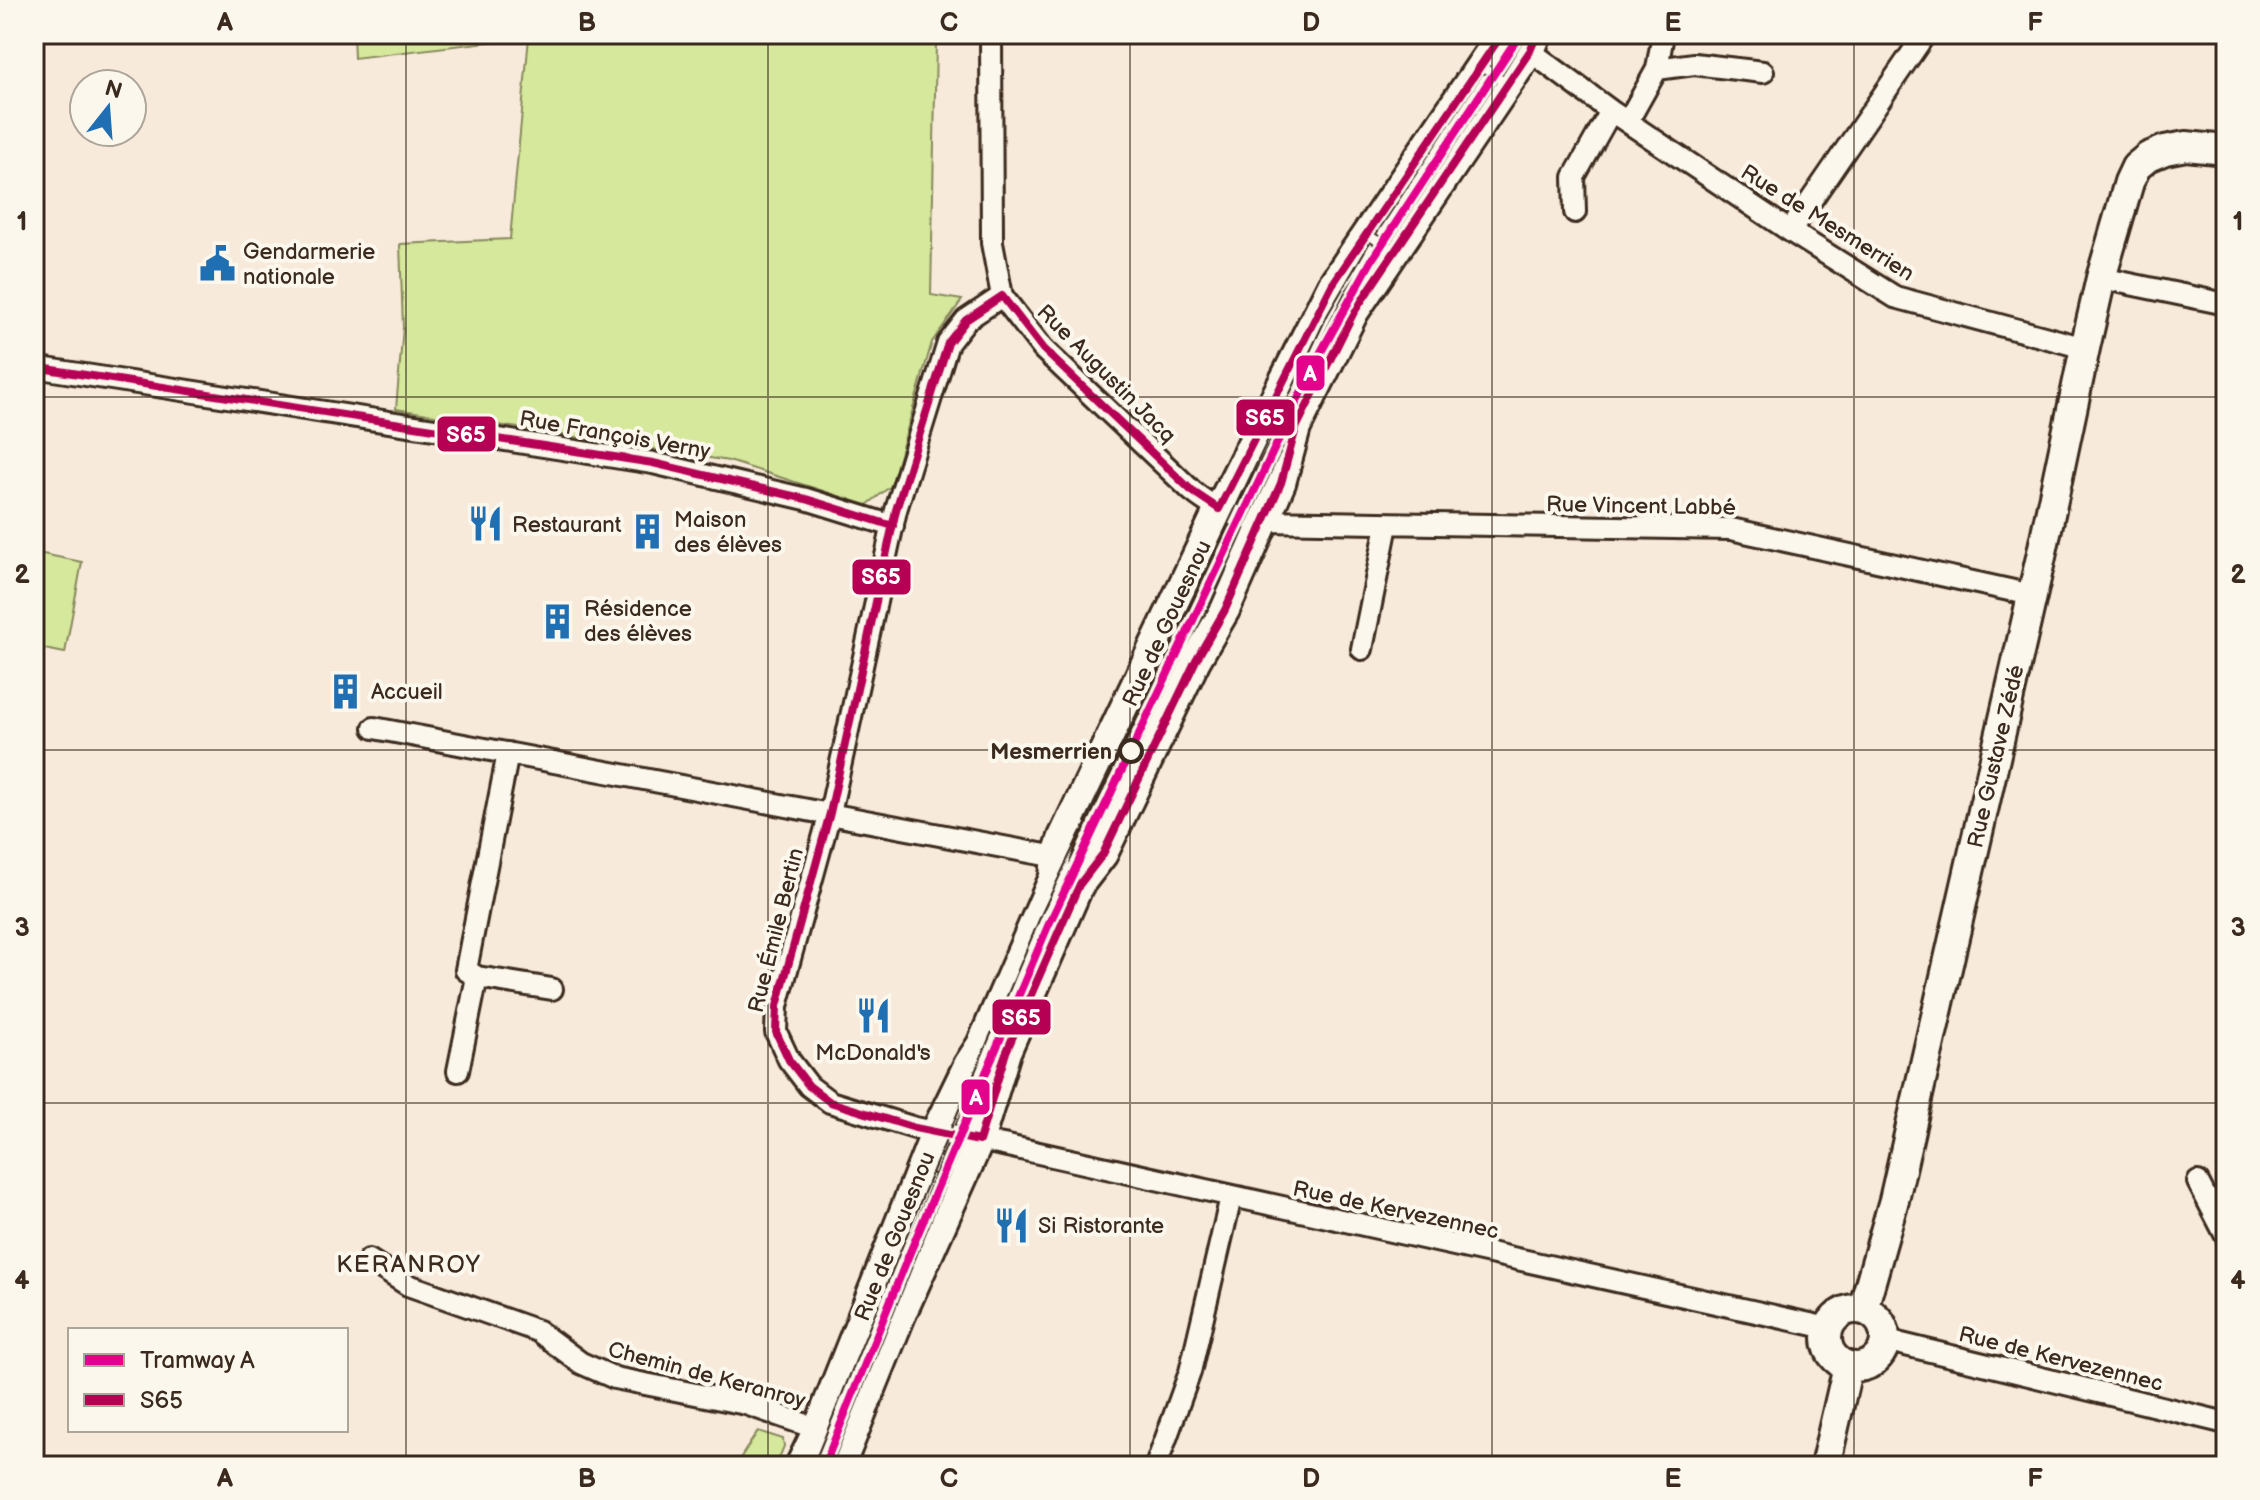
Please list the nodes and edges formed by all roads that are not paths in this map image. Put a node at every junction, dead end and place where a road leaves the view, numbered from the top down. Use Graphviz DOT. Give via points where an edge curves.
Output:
graph roads {
  1 [pos="991,34"];
  2 [pos="1663,34"];
  3 [pos="1925,34"];
  4 [pos="1499,35"];
  5 [pos="1533,43"];
  6 [pos="1657,69"];
  7 [pos="1763,72"];
  8 [pos="1620,116"];
  9 [pos="2226,150"];
  10 [pos="1575,212"];
  11 [pos="1790,231"];
  12 [pos="2101,278"];
  13 [pos="1002,296"];
  14 [pos="2226,304"];
  15 [pos="2085,348"];
  16 [pos="34,367"];
  17 [pos="1241,516"];
  18 [pos="1387,525"];
  19 [pos="893,526"];
  20 [pos="2032,595"];
  21 [pos="1362,649"];
  22 [pos="374,728"];
  23 [pos="508,753"];
  24 [pos="830,813"];
  25 [pos="1056,857"];
  26 [pos="464,970"];
  27 [pos="552,989"];
  28 [pos="458,1071"];
  29 [pos="956,1136"];
  30 [pos="2198,1182"];
  31 [pos="1231,1197"];
  32 [pos="2226,1236"];
  33 [pos="369,1260"];
  34 [pos="1863,1309"];
  35 [pos="1828,1328"];
  36 [pos="1885,1340"];
  37 [pos="1848,1366"];
  38 [pos="2226,1423"];
  39 [pos="818,1429"];
  40 [pos="800,1466"];
  41 [pos="840,1466"];
  42 [pos="1156,1466"];
  43 [pos="1825,1466"];
  1 -- 13 [label="street, Rue Augustin Jacq" via="992,243"];
  2 -- 6 [label="street"];
  3 -- 11 [label="street"];
  4 -- 5 [label="street, Rue de Mesmerrien"];
  4 -- 17 [label="main road, Rue de Gouesnou" via="1332,285"];
  5 -- 8 [label="street, Rue de Mesmerrien"];
  5 -- 17 [label="main road, Rue de Gouesnou" via="1354,312 1296,428 1281,483"];
  6 -- 7 [label="street" via="1694,64"];
  6 -- 8 [label="street"];
  8 -- 10 [label="street" via="1574,177"];
  8 -- 11 [label="street, Rue de Mesmerrien"];
  9 -- 12 [label="main road, Rue Gustave Zédé" via="2186,146 2148,157 2136,167"];
  11 -- 15 [label="street, Rue de Mesmerrien" via="1895,297"];
  12 -- 14 [label="street"];
  12 -- 15 [label="main road, Rue Gustave Zédé"];
  13 -- 17 [label="street, Rue Augustin Jacq" via="1043,349 1192,491"];
  13 -- 19 [label="street" via="966,320 948,343"];
  15 -- 20 [label="main road, Rue Gustave Zédé"];
  16 -- 19 [label="street, Rue François Verny" via="653,463 792,495"];
  17 -- 18 [label="street, Rue Vincent Labbé"];
  17 -- 25 [label="main road, Rue de Gouesnou"];
  17 -- 29 [label="main road, Rue de Gouesnou" via="1225,610 1103,854 1079,885 1006,1052"];
  18 -- 20 [label="street, Rue Vincent Labbé" via="1731,529"];
  18 -- 21 [label="street"];
  19 -- 24 [label="street"];
  20 -- 34 [label="main road, Rue Gustave Zédé" via="1894,1200"];
  22 -- 23 [label="street"];
  23 -- 24 [label="street"];
  23 -- 26 [label="street"];
  24 -- 25 [label="street"];
  24 -- 29 [label="street, Rue Émile Bertin" via="777,1006 776,1032 809,1086 830,1102"];
  25 -- 29 [label="main road, Rue de Gouesnou" via="1054,877 987,1031"];
  26 -- 27 [label="street"];
  26 -- 28 [label="street"];
  29 -- 31 [label="street, Rue de Kervezennec"];
  29 -- 39 [label="main road, Rue de Gouesnou"];
  29 -- 41 [label="main road, Rue de Gouesnou" via="901,1315"];
  30 -- 32 [label="street"];
  31 -- 35 [label="street, Rue de Kervezennec"];
  31 -- 42 [label="street" via="1190,1372"];
  33 -- 39 [label="street, Chemin de Keranroy" via="408,1285 538,1331 581,1363 615,1378 746,1404"];
  34 -- 35 [label="main road" via="1838,1314"];
  34 -- 36 [label="main road" via="1877,1317"];
  35 -- 37 [label="main road" via="1832,1356"];
  36 -- 37 [label="main road" via="1873,1362"];
  36 -- 38 [label="street, Rue de Kervezennec"];
  37 -- 43 [label="main road"];
  39 -- 40 [label="main road, Rue de Gouesnou"];
}
